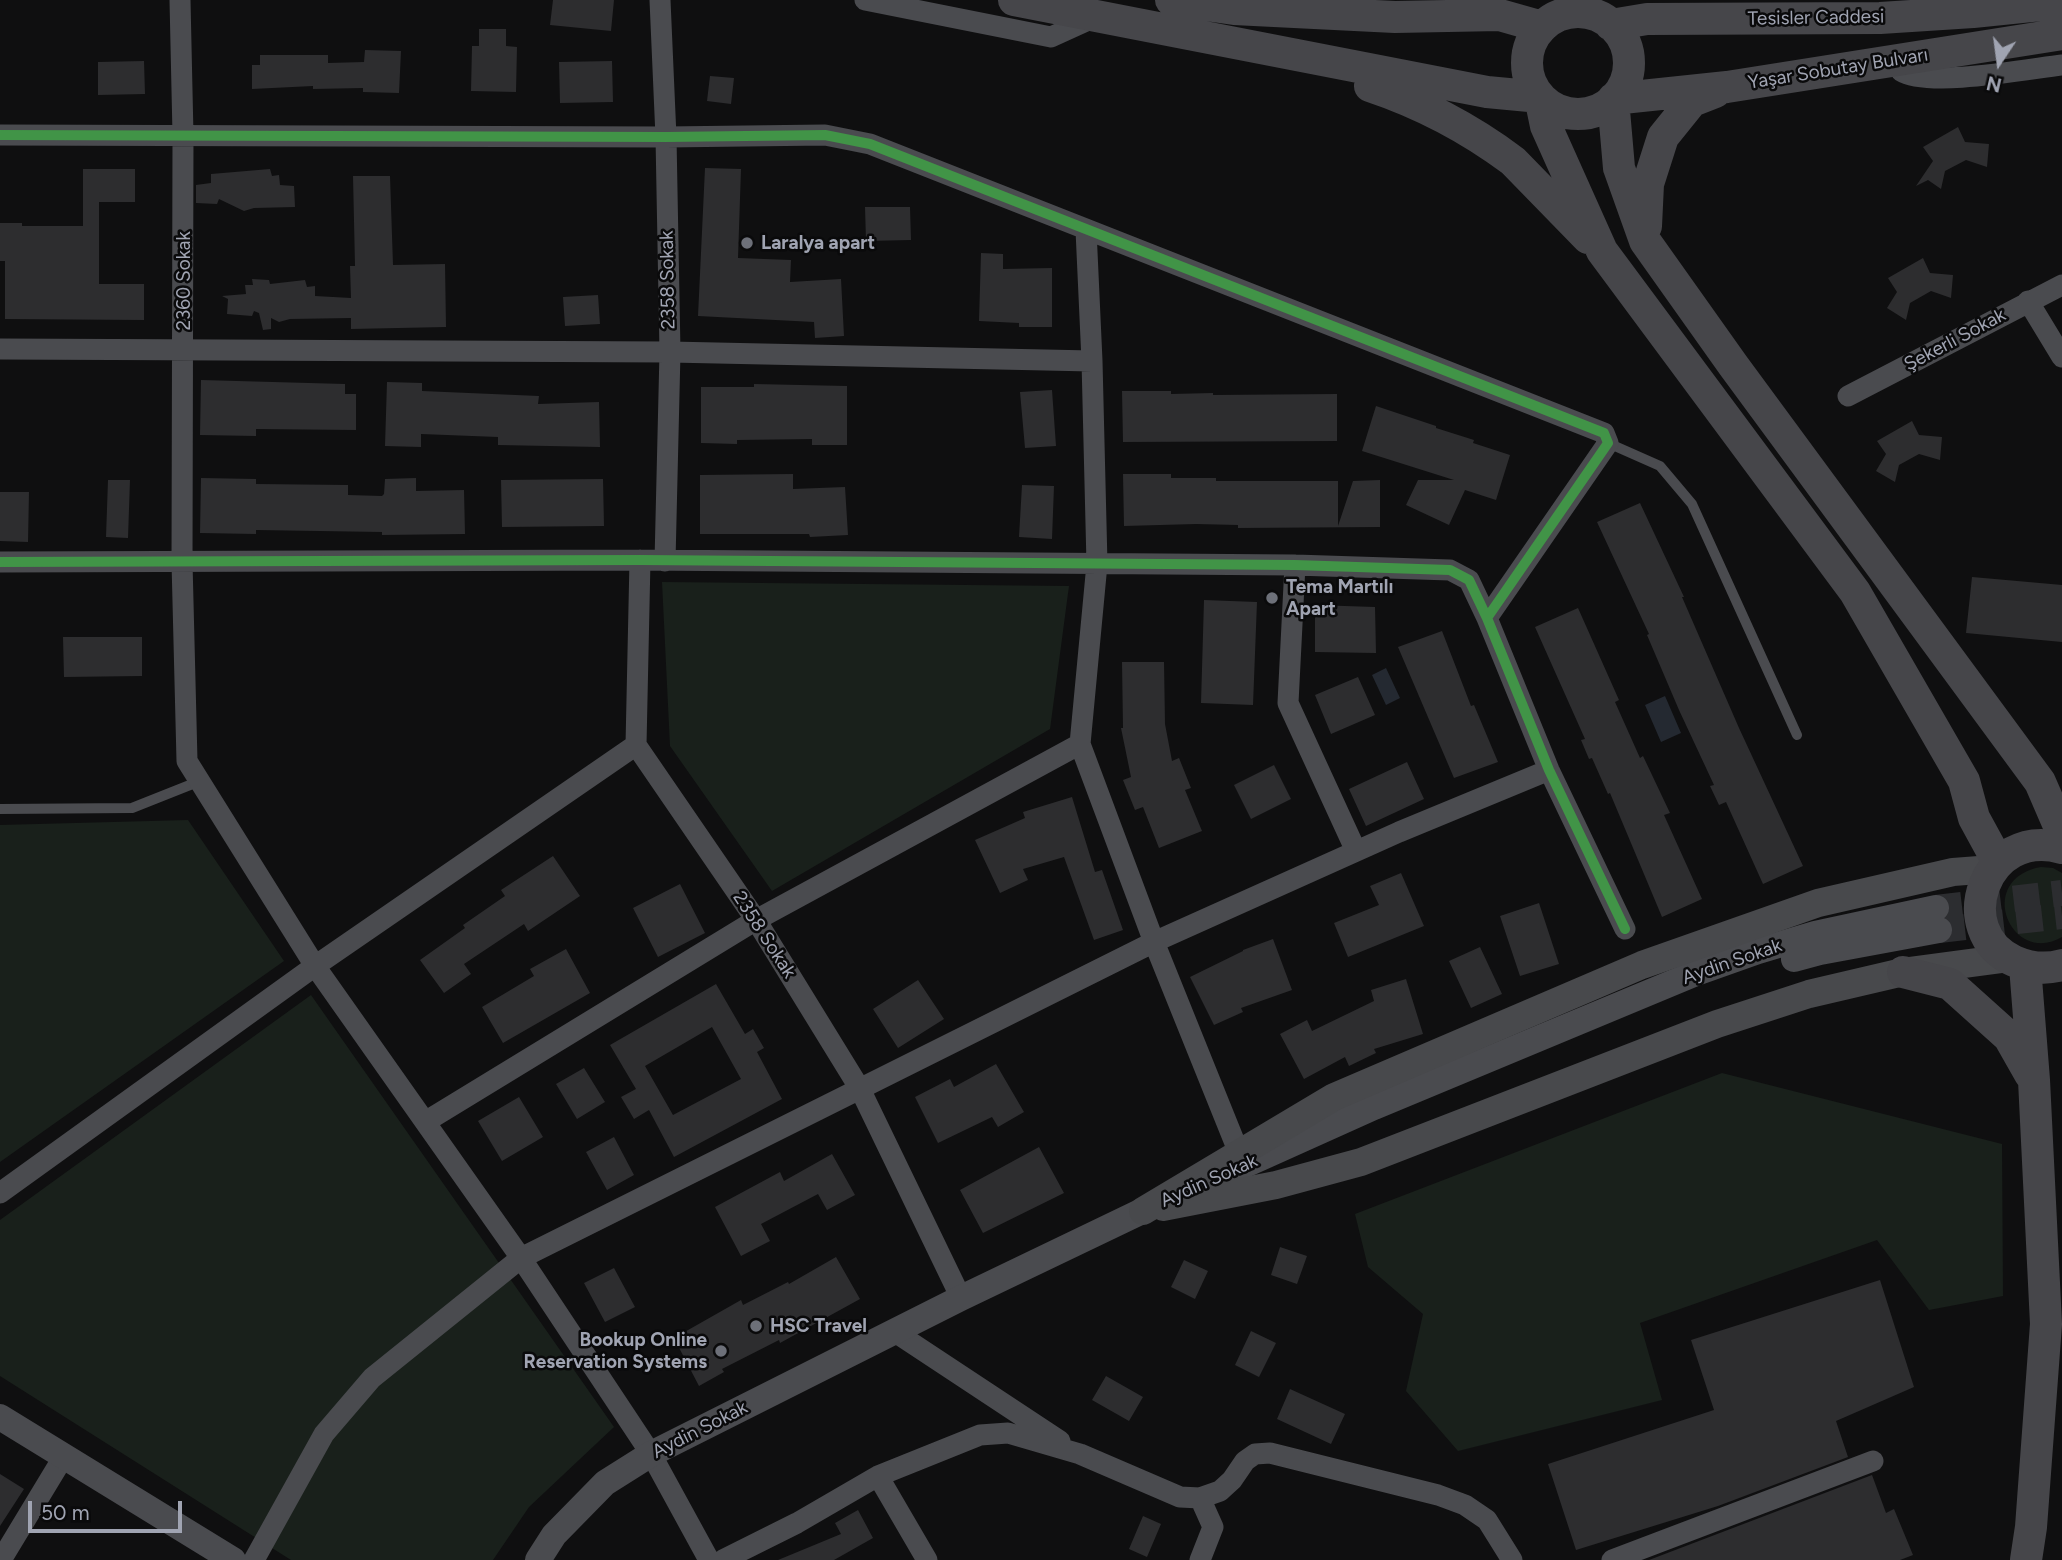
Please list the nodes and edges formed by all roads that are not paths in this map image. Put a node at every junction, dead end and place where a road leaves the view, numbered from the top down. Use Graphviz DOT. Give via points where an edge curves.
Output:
graph roads {
  1 [pos="180,0"];
  2 [pos="660,0"];
  3 [pos="865,0"];
  4 [pos="1014,0"];
  5 [pos="1171,0"];
  6 [pos="2062,3"];
  7 [pos="1095,17"];
  8 [pos="1611,25"];
  9 [pos="1542,27"];
  10 [pos="2062,34"];
  11 [pos="1238,45"];
  12 [pos="1895,60"];
  13 [pos="2062,65"];
  14 [pos="1727,87"];
  15 [pos="1540,97"];
  16 [pos="1614,99"];
  17 [pos="0,135"];
  18 [pos="183,135"];
  19 [pos="666,137"];
  20 [pos="1086,230"];
  21 [pos="1645,242"];
  22 [pos="1602,251"];
  23 [pos="2062,285"];
  24 [pos="2028,301"];
  25 [pos="0,349"];
  26 [pos="184,350"];
  27 [pos="670,352"];
  28 [pos="2062,357"];
  29 [pos="1092,361"];
  30 [pos="1848,396"];
  31 [pos="1608,443"];
  32 [pos="640,560"];
  33 [pos="666,561"];
  34 [pos="0,562"];
  35 [pos="182,562"];
  36 [pos="1097,564"];
  37 [pos="1295,565"];
  38 [pos="1487,618"];
  39 [pos="1797,735"];
  40 [pos="1080,744"];
  41 [pos="636,745"];
  42 [pos="1549,770"];
  43 [pos="200,781"];
  44 [pos="0,809"];
  45 [pos="2062,833"];
  46 [pos="2062,848"];
  47 [pos="1356,851"];
  48 [pos="1995,865"];
  49 [pos="1938,919"];
  50 [pos="756,920"];
  51 [pos="1625,929"];
  52 [pos="1154,942"];
  53 [pos="2016,962"];
  54 [pos="2062,965"];
  55 [pos="315,966"];
  56 [pos="1903,972"];
  57 [pos="2034,1080"];
  58 [pos="860,1089"];
  59 [pos="425,1122"];
  60 [pos="1239,1153"];
  61 [pos="0,1193"];
  62 [pos="1143,1210"];
  63 [pos="521,1258"];
  64 [pos="961,1298"];
  65 [pos="895,1332"];
  66 [pos="0,1417"];
  67 [pos="651,1454"];
  68 [pos="1080,1454"];
  69 [pos="64,1456"];
  70 [pos="1873,1461"];
  71 [pos="878,1476"];
  72 [pos="1200,1497"];
  73 [pos="1,1560"];
  74 [pos="233,1560"];
  75 [pos="254,1560"];
  76 [pos="538,1560"];
  77 [pos="709,1560"];
  78 [pos="723,1560"];
  79 [pos="927,1560"];
  80 [pos="1200,1560"];
  81 [pos="1512,1560"];
  82 [pos="1612,1560"];
  83 [pos="2026,1560"];
  1 -- 18 [label="street, 2360 Sokak"];
  2 -- 19 [label="street, 2358 Sokak"];
  3 -- 7 [label="street" via="1051,37"];
  4 -- 7 [label="main road"];
  5 -- 9 [label="main road" via="1234,9 1395,18 1500,15"];
  6 -- 8 [label="main road, Tesisler Caddesi" via="1880,18 1647,19"];
  7 -- 11 [label="main road"];
  8 -- 9 [label="main road" via="1584,12 1562,15"];
  8 -- 16 [label="main road" via="1628,53 1628,70"];
  9 -- 15 [label="main road" via="1528,54 1529,76"];
  10 -- 12 [label="main road, Yaşar Sobutay Bulvarı"];
  11 -- 15 [label="main road" via="1487,92"];
  11 -- 22 [label="main road" via="1350,79 1447,118 1513,161"];
  12 -- 13 [label="street" via="1901,71 1918,77"];
  12 -- 14 [label="main road, Yaşar Sobutay Bulvarı"];
  14 -- 16 [label="main road, Yaşar Sobutay Bulvarı"];
  14 -- 21 [label="main road" via="1692,102 1663,137 1648,184"];
  15 -- 16 [label="main road" via="1560,110 1584,114"];
  15 -- 22 [label="main road" via="1546,126"];
  16 -- 21 [label="main road" via="1619,168"];
  17 -- 18 [label="street"];
  18 -- 19 [label="street"];
  18 -- 26 [label="street, 2360 Sokak"];
  19 -- 20 [label="street" via="825,135 870,144"];
  19 -- 27 [label="street, 2358 Sokak"];
  20 -- 29 [label="street"];
  20 -- 31 [label="street" via="1604,433"];
  21 -- 45 [label="main road" via="2040,782"];
  22 -- 48 [label="main road" via="1855,592 1964,781"];
  23 -- 24 [label="street, Şekerli Sokak"];
  24 -- 28 [label="street"];
  24 -- 30 [label="street, Şekerli Sokak"];
  25 -- 26 [label="street"];
  26 -- 27 [label="street"];
  26 -- 35 [label="street, 2360 Sokak"];
  27 -- 29 [label="street"];
  27 -- 33 [label="street, 2358 Sokak"];
  29 -- 36 [label="street"];
  31 -- 38 [label="street"];
  31 -- 39 [label="lane" via="1660,466 1692,504"];
  32 -- 33 [label="street"];
  32 -- 35 [label="street"];
  32 -- 41 [label="street"];
  33 -- 36 [label="street"];
  34 -- 35 [label="street"];
  35 -- 43 [label="street, 2360 Sokak" via="187,761"];
  36 -- 37 [label="street"];
  36 -- 40 [label="street"];
  37 -- 38 [label="street" via="1450,570 1469,580"];
  37 -- 47 [label="street" via="1288,703"];
  38 -- 42 [label="street"];
  40 -- 50 [label="street"];
  40 -- 52 [label="street"];
  41 -- 50 [label="street, 2358 Sokak"];
  41 -- 55 [label="street"];
  42 -- 47 [label="street"];
  42 -- 51 [label="street"];
  43 -- 44 [label="lane" via="132,808"];
  43 -- 55 [label="street, 2360 Sokak"];
  46 -- 48 [label="main road" via="2027,845"];
  47 -- 52 [label="street"];
  48 -- 53 [label="main road" via="1981,897 1983,927 1993,945"];
  48 -- 60 [label="main road" via="1818,903 1642,965 1334,1097"];
  49 -- 62 [label="street, Aydin Sokak" via="1815,934 1696,973 1374,1107"];
  50 -- 58 [label="street, 2358 Sokak"];
  50 -- 59 [label="street"];
  52 -- 58 [label="street"];
  52 -- 60 [label="street"];
  53 -- 54 [label="main road" via="2042,969"];
  53 -- 56 [label="main road"];
  53 -- 57 [label="main road"];
  55 -- 59 [label="street, 2360 Sokak"];
  55 -- 61 [label="street"];
  56 -- 57 [label="main road" via="1950,984 2009,1037"];
  56 -- 62 [label="main road" via="1809,994 1717,1024 1361,1162 1276,1185"];
  57 -- 83 [label="main road" via="2046,1324"];
  58 -- 63 [label="street"];
  58 -- 64 [label="street, 2358 Sokak"];
  59 -- 63 [label="street, 2360 Sokak"];
  60 -- 62 [label="main road"];
  62 -- 64 [label="street, Aydin Sokak"];
  63 -- 67 [label="street, 2360 Sokak"];
  63 -- 75 [label="street" via="372,1378 324,1434"];
  64 -- 65 [label="street, Aydin Sokak"];
  65 -- 67 [label="street, Aydin Sokak"];
  65 -- 68 [label="street"];
  66 -- 69 [label="street"];
  67 -- 76 [label="street, Aydin Sokak" via="605,1483 554,1535"];
  67 -- 77 [label="street, 2360 Sokak"];
  68 -- 71 [label="street" via="1008,1433 980,1435"];
  68 -- 72 [label="street" via="1180,1497"];
  69 -- 73 [label="street"];
  69 -- 74 [label="street"];
  70 -- 82 [label="street"];
  71 -- 78 [label="street"];
  71 -- 79 [label="street"];
  72 -- 80 [label="street" via="1213,1527"];
  72 -- 81 [label="street" via="1220,1491 1255,1454 1270,1453 1465,1505 1488,1520"];
}
